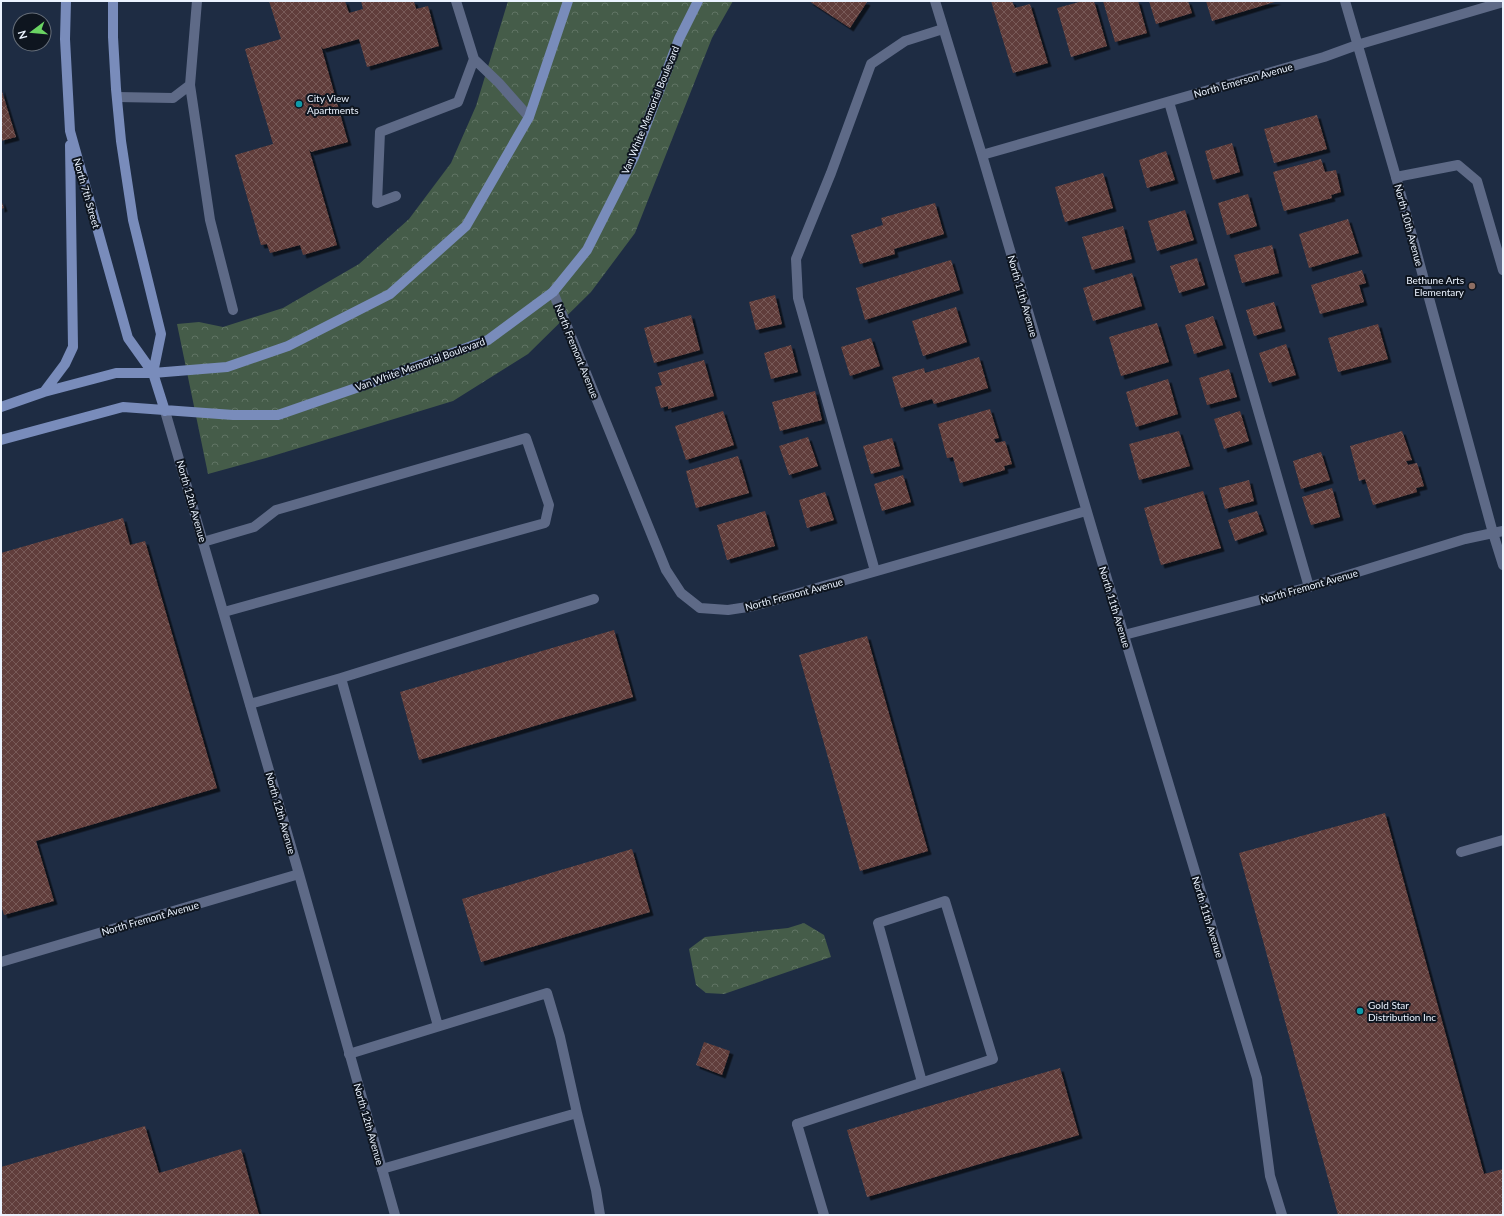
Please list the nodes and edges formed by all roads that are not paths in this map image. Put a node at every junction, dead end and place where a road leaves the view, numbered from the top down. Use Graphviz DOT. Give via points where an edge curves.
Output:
graph roads {
  1 [pos="66,1"];
  2 [pos="113,1"];
  3 [pos="197,1"];
  4 [pos="456,1"];
  5 [pos="568,1"];
  6 [pos="698,1"];
  7 [pos="935,1"];
  8 [pos="1345,1"];
  9 [pos="1503,2"];
  10 [pos="943,29"];
  11 [pos="1357,45"];
  12 [pos="474,59"];
  13 [pos="190,85"];
  14 [pos="117,97"];
  15 [pos="1169,102"];
  16 [pos="529,117"];
  17 [pos="70,132"];
  18 [pos="982,155"];
  19 [pos="1396,178"];
  20 [pos="396,196"];
  21 [pos="1503,270"];
  22 [pos="553,292"];
  23 [pos="233,310"];
  24 [pos="153,374"];
  25 [pos="44,392"];
  26 [pos="1,407"];
  27 [pos="165,411"];
  28 [pos="1,440"];
  29 [pos="1086,511"];
  30 [pos="1498,532"];
  31 [pos="203,542"];
  32 [pos="1503,565"];
  33 [pos="875,572"];
  34 [pos="1309,587"];
  35 [pos="594,598"];
  36 [pos="224,612"];
  37 [pos="1124,635"];
  38 [pos="340,678"];
  39 [pos="250,704"];
  40 [pos="1503,840"];
  41 [pos="1461,852"];
  42 [pos="299,874"];
  43 [pos="1,962"];
  44 [pos="438,1026"];
  45 [pos="349,1054"];
  46 [pos="922,1082"];
  47 [pos="577,1113"];
  48 [pos="382,1169"];
  49 [pos="395,1215"];
  50 [pos="600,1215"];
  51 [pos="824,1215"];
  52 [pos="1282,1215"];
  1 -- 17 [label="main road, North 7th Street"];
  2 -- 14 [label="main road, North 7th Street"];
  3 -- 13 [label="street"];
  4 -- 12 [label="street"];
  5 -- 16 [label="main road"];
  6 -- 22 [label="main road, Van White Memorial Boulevard" via="679,39 634,157 587,250"];
  7 -- 10 [label="street, North 11th Avenue"];
  8 -- 11 [label="street, North 10th Avenue"];
  9 -- 11 [label="street, North Emerson Avenue"];
  10 -- 18 [label="street, North 11th Avenue"];
  10 -- 33 [label="street" via="905,41 871,64 796,259 798,298"];
  11 -- 15 [label="street, North Emerson Avenue"];
  11 -- 19 [label="street, North 10th Avenue"];
  12 -- 16 [label="street"];
  12 -- 20 [label="street" via="458,102 380,132 377,203"];
  13 -- 14 [label="street" via="173,98"];
  13 -- 23 [label="street" via="210,220"];
  14 -- 24 [label="main road, North 7th Street" via="133,220 161,334"];
  15 -- 18 [label="street, North Emerson Avenue"];
  15 -- 34 [label="street"];
  16 -- 24 [label="main road" via="466,226 390,294 288,346 227,367"];
  17 -- 24 [label="main road, North 7th Street" via="128,338"];
  17 -- 25 [label="main road" via="73,347 65,364"];
  18 -- 29 [label="street, North 11th Avenue"];
  19 -- 21 [label="street" via="1458,165 1477,181"];
  19 -- 30 [label="street, North 10th Avenue"];
  22 -- 27 [label="main road, Van White Memorial Boulevard" via="488,340 278,414 233,415"];
  22 -- 33 [label="street, North Fremont Avenue" via="666,570 681,593 700,608 728,610 754,606"];
  24 -- 25 [label="main road" via="116,373"];
  24 -- 27 [label="main road, North 7th Street"];
  25 -- 26 [label="main road"];
  27 -- 28 [label="main road" via="124,407"];
  27 -- 31 [label="street, North 12th Avenue"];
  29 -- 33 [label="street, North Fremont Avenue"];
  29 -- 37 [label="street, North 11th Avenue"];
  30 -- 32 [label="street, North 10th Avenue"];
  30 -- 34 [label="street, North Fremont Avenue" via="1466,539"];
  31 -- 36 [label="street, North 12th Avenue"];
  31 -- 36 [label="street" via="254,527 276,510 526,438 550,505 545,523"];
  34 -- 37 [label="street, North Fremont Avenue"];
  35 -- 38 [label="street"];
  36 -- 39 [label="street, North 12th Avenue"];
  37 -- 52 [label="street, North 11th Avenue" via="1257,1078 1270,1176"];
  38 -- 39 [label="street"];
  38 -- 44 [label="street"];
  39 -- 42 [label="street, North 12th Avenue"];
  40 -- 41 [label="street"];
  42 -- 43 [label="street, North Fremont Avenue"];
  42 -- 45 [label="street, North 12th Avenue"];
  44 -- 45 [label="street"];
  44 -- 47 [label="street" via="547,993"];
  45 -- 48 [label="street, North 12th Avenue"];
  46 -- 46 [label="street" via="993,1059 945,901 878,923"];
  46 -- 51 [label="street" via="797,1124"];
  47 -- 48 [label="street"];
  47 -- 50 [label="street"];
  48 -- 49 [label="street, North 12th Avenue"];
}
